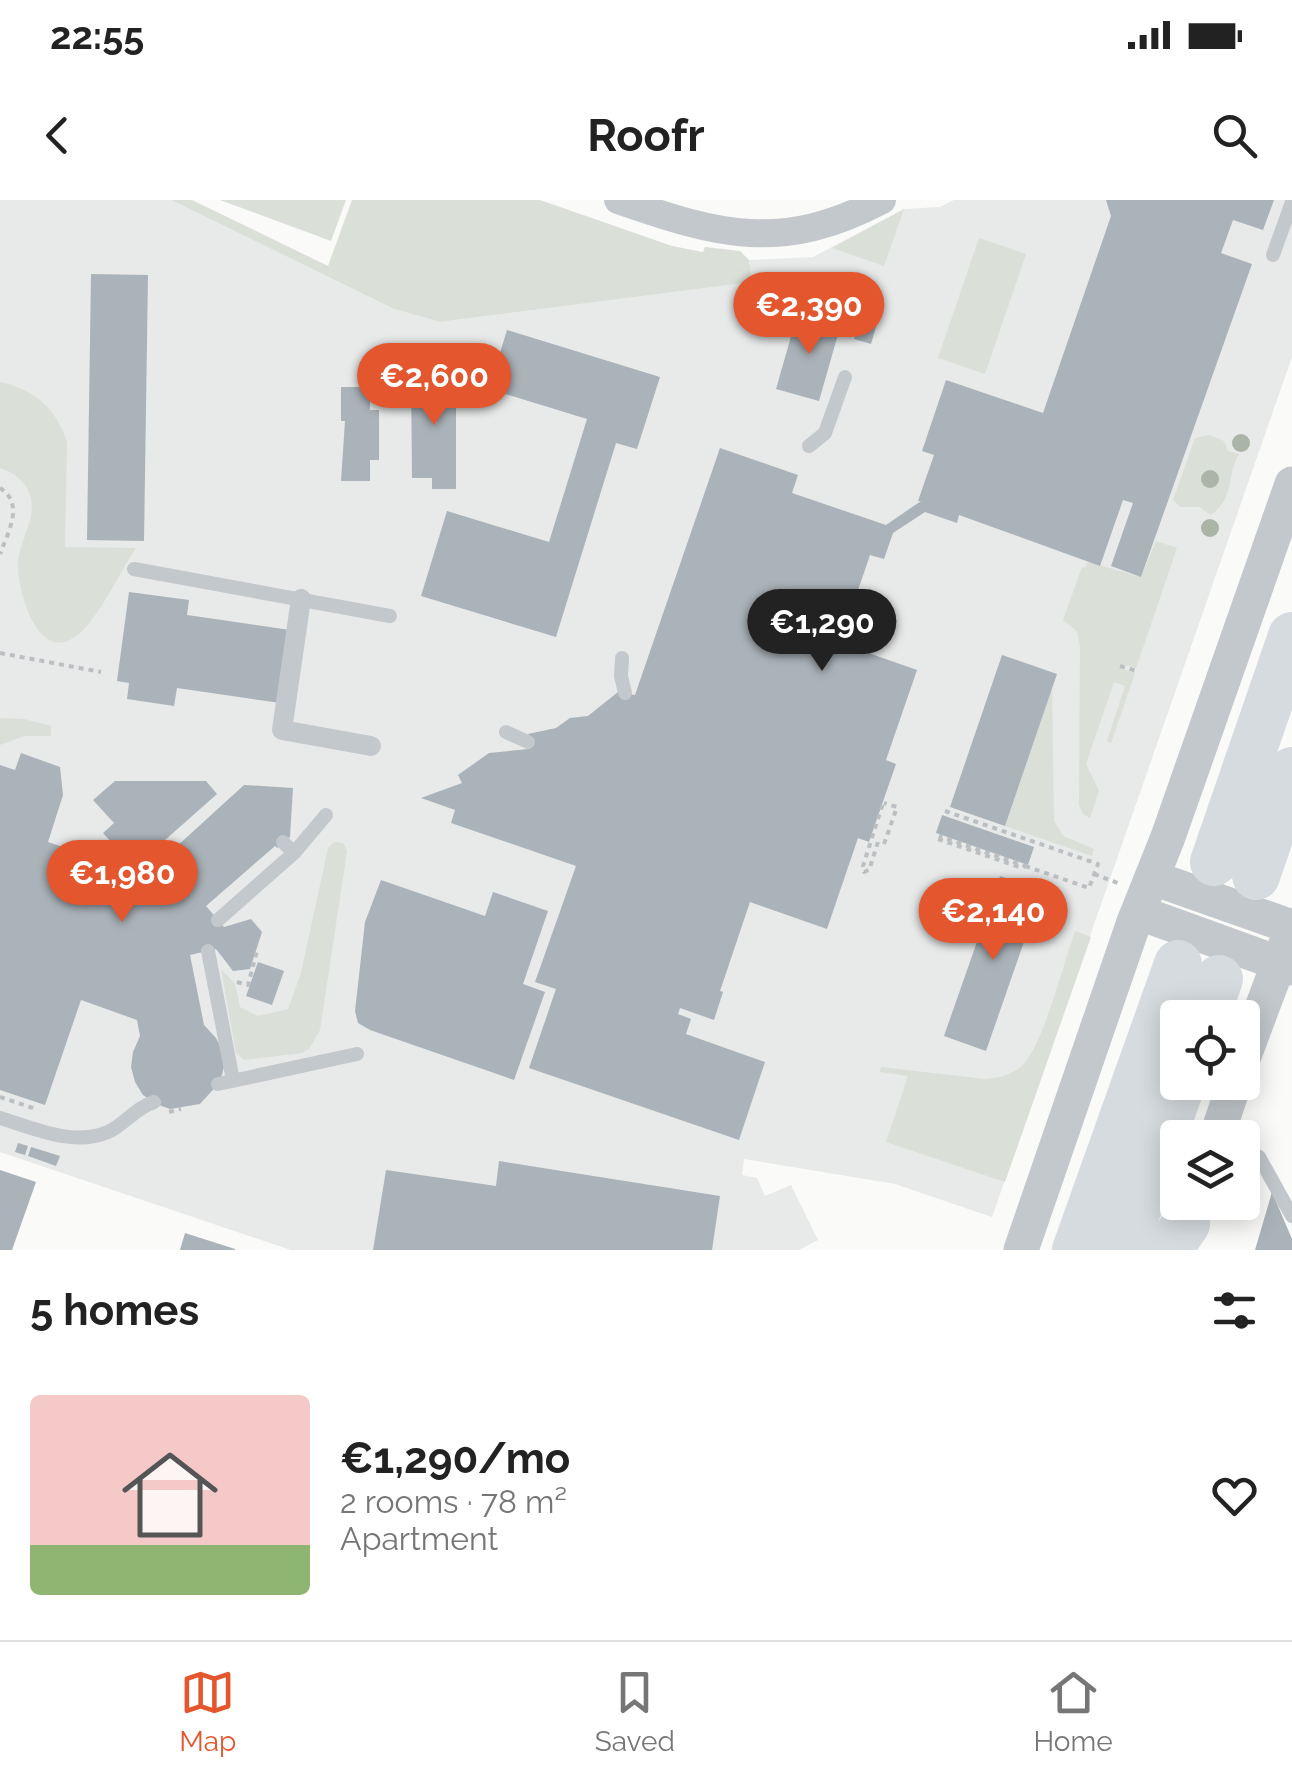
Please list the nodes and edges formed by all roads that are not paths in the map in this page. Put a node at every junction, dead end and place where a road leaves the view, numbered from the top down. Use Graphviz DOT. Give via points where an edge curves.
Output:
graph roads {
  1 [pos="618,200"];
  2 [pos="882,200"];
  3 [pos="1292,202"];
  4 [pos="663,208"];
  5 [pos="1273,255"];
  6 [pos="844,376"];
  7 [pos="809,446"];
  8 [pos="1292,484"];
  9 [pos="134,569"];
  10 [pos="301,599"];
  11 [pos="390,616"];
  12 [pos="1292,636"];
  13 [pos="622,658"];
  14 [pos="625,693"];
  15 [pos="506,732"];
  16 [pos="528,742"];
  17 [pos="370,746"];
  18 [pos="1292,772"];
  19 [pos="326,815"];
  20 [pos="1236,897"];
  21 [pos="218,920"];
  22 [pos="208,951"];
  23 [pos="1216,960"];
  24 [pos="1226,1000"];
  25 [pos="357,1054"];
  26 [pos="1176,1100"];
  27 [pos="154,1102"];
  28 [pos="0,1118"];
  29 [pos="1260,1159"];
  30 [pos="1292,1216"];
  31 [pos="1021,1250"];
  32 [pos="1076,1250"];
  33 [pos="1123,1250"];
  1 -- 4 [label="street"];
  2 -- 4 [label="street" via="827,223 753,235 722,232"];
  3 -- 5 [label="lane"];
  6 -- 7 [label="lane" via="825,433"];
  8 -- 20 [label="street"];
  9 -- 10 [label="lane"];
  10 -- 11 [label="lane"];
  10 -- 17 [label="street" via="282,730"];
  12 -- 20 [label="highway"];
  13 -- 14 [label="lane"];
  15 -- 16 [label="lane"];
  18 -- 20 [label="highway"];
  19 -- 21 [label="lane"];
  20 -- 23 [label="street"];
  20 -- 23 [label="street"];
  22 -- 25 [label="lane" via="225,1082"];
  23 -- 24 [label="street"];
  23 -- 31 [label="street" via="1134,922"];
  23 -- 32 [label="highway"];
  26 -- 33 [label="highway"];
  27 -- 28 [label="lane" via="90,1136 54,1135"];
  29 -- 30 [label="lane"];
}
